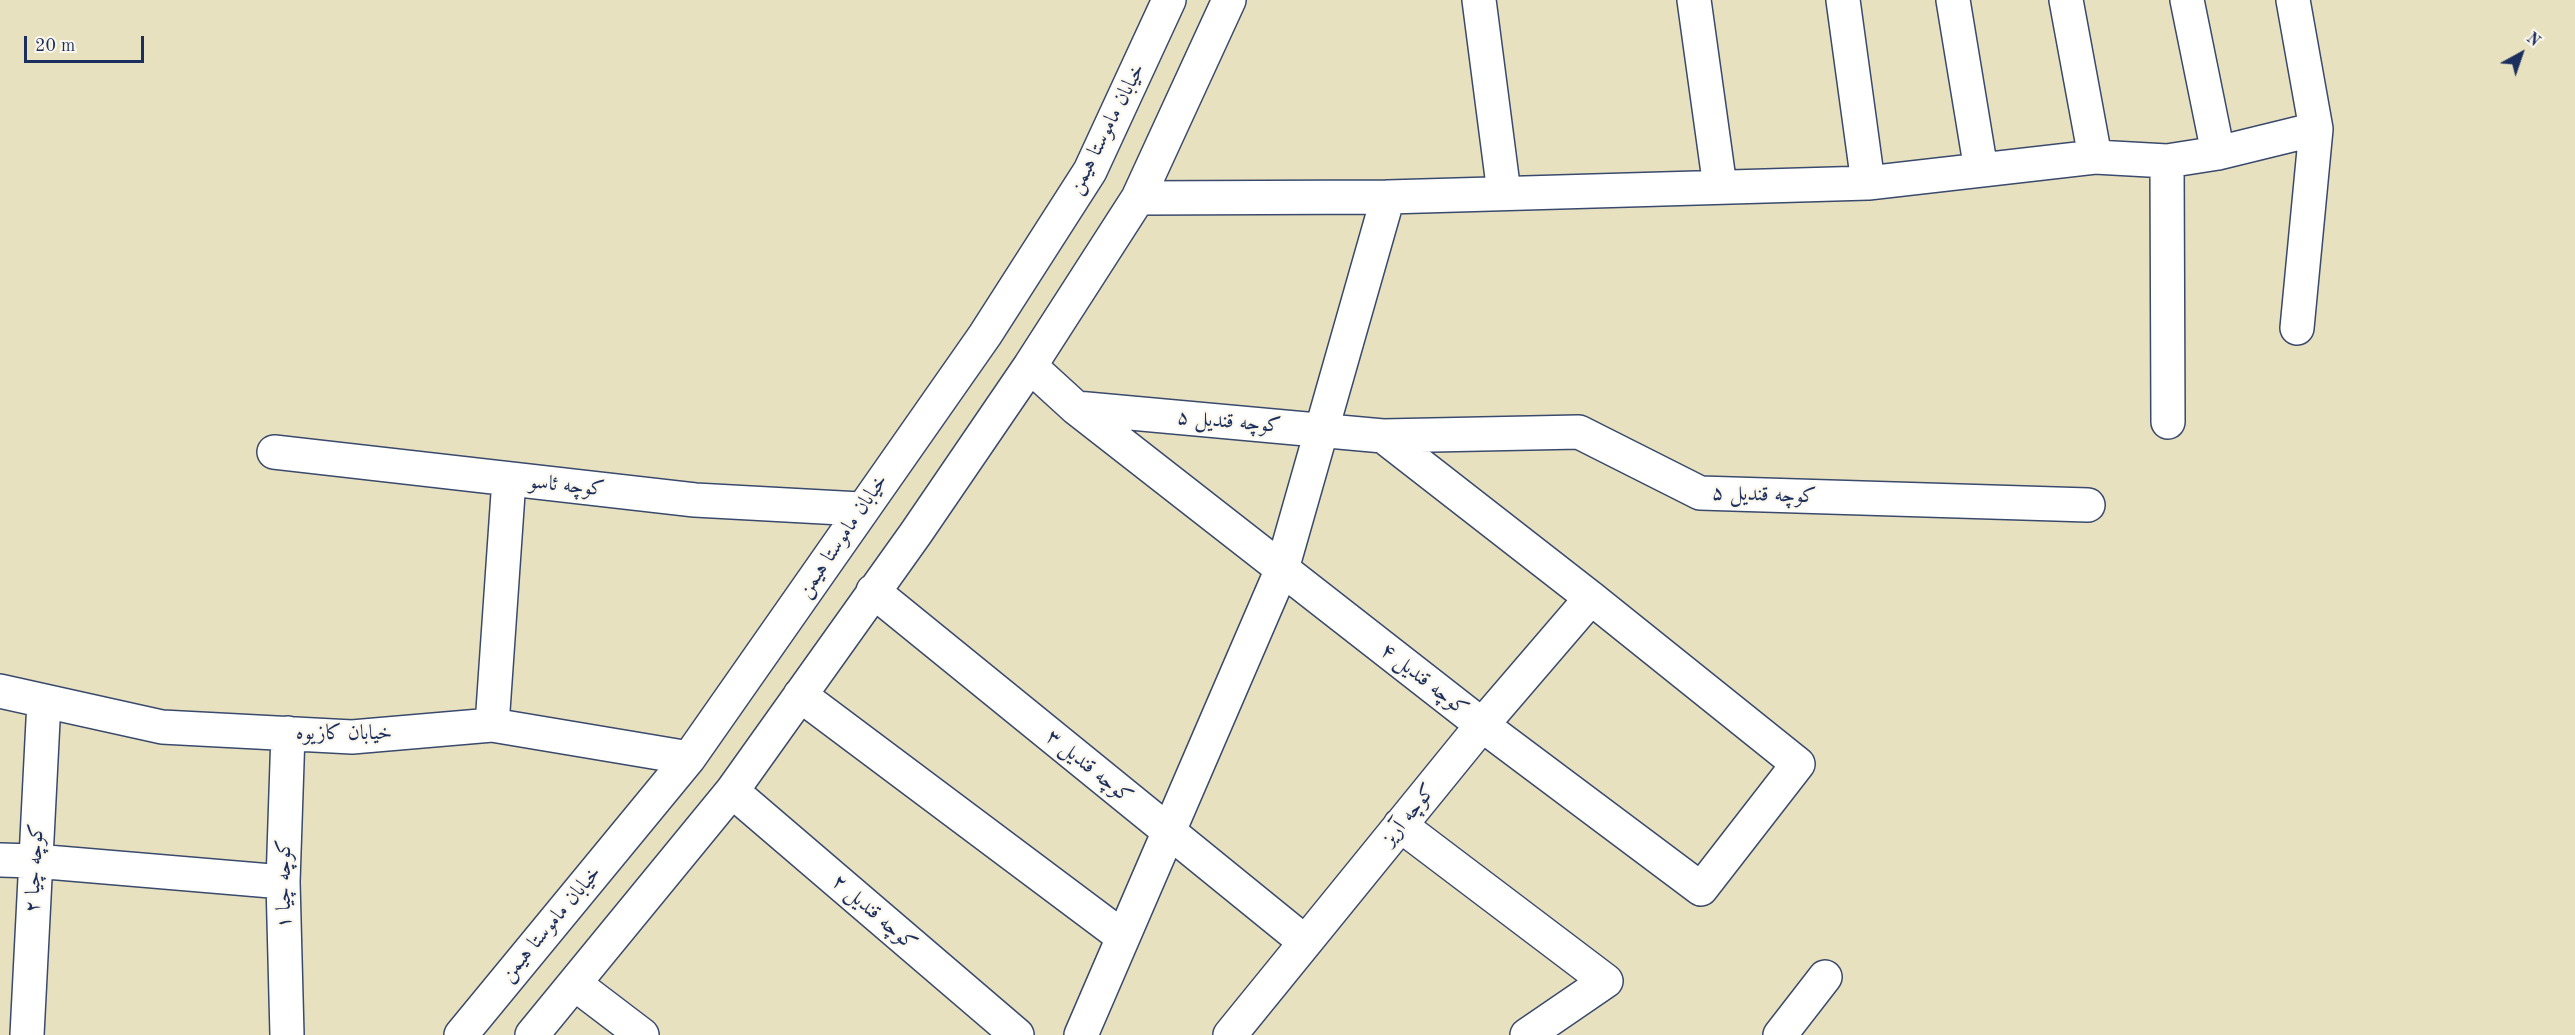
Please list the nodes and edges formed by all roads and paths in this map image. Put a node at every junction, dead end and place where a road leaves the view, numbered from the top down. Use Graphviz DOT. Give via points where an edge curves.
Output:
graph roads {
  1 [pos="1169,0"];
  2 [pos="1229,0"];
  3 [pos="1479,0"];
  4 [pos="1694,0"];
  5 [pos="1843,0"];
  6 [pos="1953,0"];
  7 [pos="2066,0"];
  8 [pos="2187,0"];
  9 [pos="2293,0"];
  10 [pos="2316,129"];
  11 [pos="2218,153"];
  12 [pos="2096,157"];
  13 [pos="2166,161"];
  14 [pos="1981,170"];
  15 [pos="1868,183"];
  16 [pos="1720,187"];
  17 [pos="1504,193"];
  18 [pos="1388,197"];
  19 [pos="1138,198"];
  20 [pos="2297,328"];
  21 [pos="1030,366"];
  22 [pos="1076,408"];
  23 [pos="2168,422"];
  24 [pos="1321,430"];
  25 [pos="1383,436"];
  26 [pos="274,452"];
  27 [pos="508,479"];
  28 [pos="2088,505"];
  29 [pos="861,509"];
  30 [pos="1282,569"];
  31 [pos="873,591"];
  32 [pos="1591,598"];
  33 [pos="0,691"];
  34 [pos="800,695"];
  35 [pos="44,701"];
  36 [pos="492,725"];
  37 [pos="1482,725"];
  38 [pos="288,733"];
  39 [pos="689,758"];
  40 [pos="732,791"];
  41 [pos="1400,825"];
  42 [pos="1168,832"];
  43 [pos="0,860"];
  44 [pos="35,861"];
  45 [pos="282,882"];
  46 [pos="1123,937"];
  47 [pos="1305,942"];
  48 [pos="1825,977"];
  49 [pos="575,984"];
  50 [pos="27,1035"];
  51 [pos="287,1035"];
  52 [pos="461,1035"];
  53 [pos="532,1035"];
  54 [pos="642,1035"];
  55 [pos="1017,1035"];
  56 [pos="1081,1035"];
  57 [pos="1230,1035"];
  58 [pos="1527,1035"];
  59 [pos="1780,1035"];
  1 -- 29 [label="street, خیابان ماموستا هیمن" via="1090,171 985,335"];
  2 -- 19 [label="street"];
  3 -- 17 [label="street"];
  4 -- 16 [label="street"];
  5 -- 15 [label="street"];
  6 -- 14 [label="street"];
  7 -- 12 [label="street"];
  8 -- 11 [label="street"];
  9 -- 10 [label="street"];
  10 -- 11 [label="street"];
  10 -- 20 [label="street"];
  11 -- 13 [label="street"];
  12 -- 13 [label="street"];
  12 -- 14 [label="street"];
  13 -- 23 [label="street"];
  14 -- 15 [label="street"];
  15 -- 16 [label="street"];
  16 -- 17 [label="street"];
  17 -- 18 [label="street"];
  18 -- 19 [label="street"];
  18 -- 24 [label="street"];
  19 -- 21 [label="street"];
  21 -- 22 [label="street, کوچه قندیل ۴"];
  21 -- 31 [label="street"];
  22 -- 24 [label="street, کوچه قندیل ۵"];
  22 -- 30 [label="street, کوچه قندیل ۴"];
  24 -- 25 [label="street, کوچه قندیل ۵"];
  24 -- 30 [label="street"];
  25 -- 28 [label="street, کوچه قندیل ۵" via="1579,432 1700,493"];
  25 -- 32 [label="street"];
  26 -- 27 [label="street, کوچه ئاسو"];
  27 -- 29 [label="street, کوچه ئاسو" via="695,500"];
  27 -- 36 [label="street"];
  29 -- 39 [label="street, خیابان ماموستا هیمن"];
  30 -- 37 [label="street, کوچه قندیل ۴"];
  30 -- 42 [label="street"];
  31 -- 34 [label="street"];
  31 -- 42 [label="street, کوچه قندیل ۳"];
  32 -- 37 [label="street, کوچه آریز"];
  32 -- 37 [label="street, کوچه قندیل ۴" via="1798,764 1701,889"];
  33 -- 35 [label="street, خیابان کازیوه"];
  34 -- 40 [label="street"];
  34 -- 46 [label="street"];
  35 -- 38 [label="street, خیابان کازیوه" via="162,727"];
  35 -- 44 [label="street, کوچه چیا ۲"];
  36 -- 38 [label="street, خیابان کازیوه" via="352,737"];
  36 -- 39 [label="street, خیابان کازیوه"];
  37 -- 41 [label="street, کوچه آریز"];
  38 -- 45 [label="street, کوچه چیا ۱"];
  39 -- 52 [label="street, خیابان ماموستا هیمن"];
  40 -- 49 [label="street"];
  40 -- 55 [label="street, کوچه قندیل ۲"];
  41 -- 47 [label="street, کوچه آریز"];
  41 -- 58 [label="street" via="1606,981"];
  42 -- 46 [label="street"];
  42 -- 47 [label="street, کوچه قندیل ۳"];
  43 -- 44 [label="street"];
  44 -- 45 [label="street"];
  44 -- 50 [label="street, کوچه چیا ۲"];
  45 -- 51 [label="street, کوچه چیا ۱"];
  46 -- 56 [label="street"];
  47 -- 57 [label="street, کوچه آریز"];
  48 -- 59 [label="street"];
  49 -- 53 [label="street"];
  49 -- 54 [label="street"];
}
